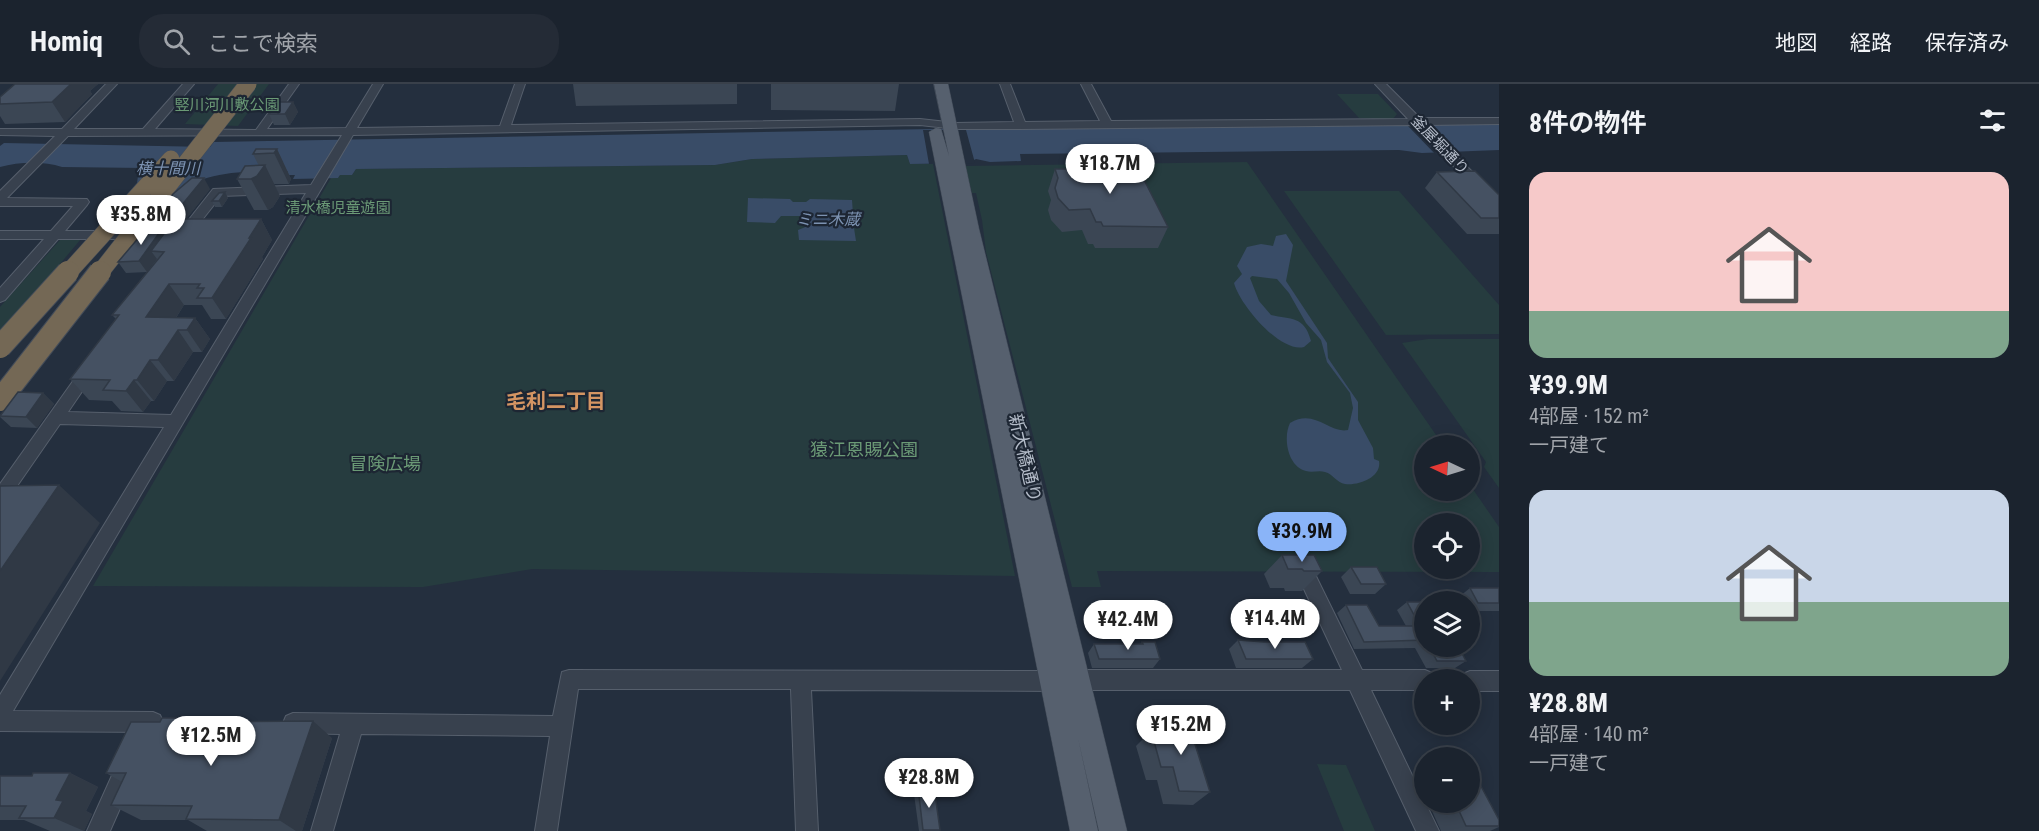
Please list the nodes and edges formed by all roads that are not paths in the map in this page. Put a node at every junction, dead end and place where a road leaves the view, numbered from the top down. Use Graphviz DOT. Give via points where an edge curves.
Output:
graph roads {
  1 [pos="112,84"];
  2 [pos="189,84"];
  3 [pos="234,84"];
  4 [pos="248,84"];
  5 [pos="294,84"];
  6 [pos="378,84"];
  7 [pos="520,84"];
  8 [pos="941,84"];
  9 [pos="1005,84"];
  10 [pos="1086,84"];
  11 [pos="1380,84"];
  12 [pos="928,92"];
  13 [pos="1499,121"];
  14 [pos="1107,124"];
  15 [pos="1419,124"];
  16 [pos="1021,126"];
  17 [pos="942,127"];
  18 [pos="504,129"];
  19 [pos="351,131"];
  20 [pos="0,132"];
  21 [pos="146,133"];
  22 [pos="259,133"];
  23 [pos="61,137"];
  24 [pos="189,140"];
  25 [pos="318,184"];
  26 [pos="165,188"];
  27 [pos="0,200"];
  28 [pos="1499,206"];
  29 [pos="0,235"];
  30 [pos="55,235"];
  31 [pos="0,297"];
  32 [pos="0,346"];
  33 [pos="96,360"];
  34 [pos="0,377"];
  35 [pos="0,400"];
  36 [pos="0,418"];
  37 [pos="55,418"];
  38 [pos="176,421"];
  39 [pos="0,497"];
  40 [pos="1305,572"];
  41 [pos="801,680"];
  42 [pos="1065,680"];
  43 [pos="1357,680"];
  44 [pos="1414,680"];
  45 [pos="1480,681"];
  46 [pos="1499,681"];
  47 [pos="0,714"];
  48 [pos="0,721"];
  49 [pos="148,722"];
  50 [pos="178,723"];
  51 [pos="276,723"];
  52 [pos="354,723"];
  53 [pos="562,726"];
  54 [pos="98,831"];
  55 [pos="321,831"];
  56 [pos="546,831"];
  57 [pos="807,831"];
  58 [pos="1084,831"];
  59 [pos="1113,831"];
  60 [pos="1428,831"];
  1 -- 23 [label="street"];
  2 -- 21 [label="street"];
  3 -- 24 [label="highway"];
  4 -- 26 [label="highway, bridge"];
  5 -- 22 [label="street"];
  6 -- 19 [label="street"];
  7 -- 18 [label="street"];
  8 -- 17 [label="main road, 新大橋通り"];
  9 -- 16 [label="street"];
  10 -- 14 [label="street"];
  11 -- 15 [label="street, 釜屋堀通り"];
  12 -- 17 [label="main road, 新大橋通り"];
  13 -- 15 [label="street"];
  14 -- 15 [label="street"];
  14 -- 16 [label="street"];
  15 -- 28 [label="street, 釜屋堀通り"];
  16 -- 17 [label="street"];
  17 -- 18 [label="street"];
  17 -- 42 [label="main road, 新大橋通り"];
  18 -- 19 [label="street"];
  19 -- 22 [label="street"];
  19 -- 25 [label="street"];
  20 -- 23 [label="street"];
  21 -- 22 [label="street"];
  21 -- 23 [label="street"];
  23 -- 27 [label="street"];
  24 -- 32 [label="highway, bridge"];
  24 -- 34 [label="highway, bridge"];
  25 -- 30 [label="street" via="217,192 175,237"];
  25 -- 38 [label="street" via="281,234"];
  26 -- 35 [label="highway, bridge"];
  26 -- 36 [label="highway, bridge" via="155,215"];
  27 -- 30 [label="street" via="83,202"];
  29 -- 30 [label="street"];
  30 -- 31 [label="street"];
  33 -- 37 [label="street"];
  37 -- 38 [label="street"];
  37 -- 39 [label="street"];
  38 -- 47 [label="street"];
  40 -- 43 [label="street"];
  41 -- 42 [label="street"];
  41 -- 53 [label="street" via="569,679"];
  41 -- 57 [label="street"];
  42 -- 43 [label="street"];
  42 -- 58 [label="main road, 新大橋通り"];
  42 -- 59 [label="main road, 新大橋通り"];
  43 -- 44 [label="street"];
  43 -- 60 [label="street"];
  45 -- 46 [label="street"];
  48 -- 49 [label="street"];
  49 -- 50 [label="street"];
  49 -- 54 [label="street"];
  51 -- 52 [label="street"];
  52 -- 53 [label="street"];
  52 -- 55 [label="street"];
  53 -- 56 [label="street"];
}
